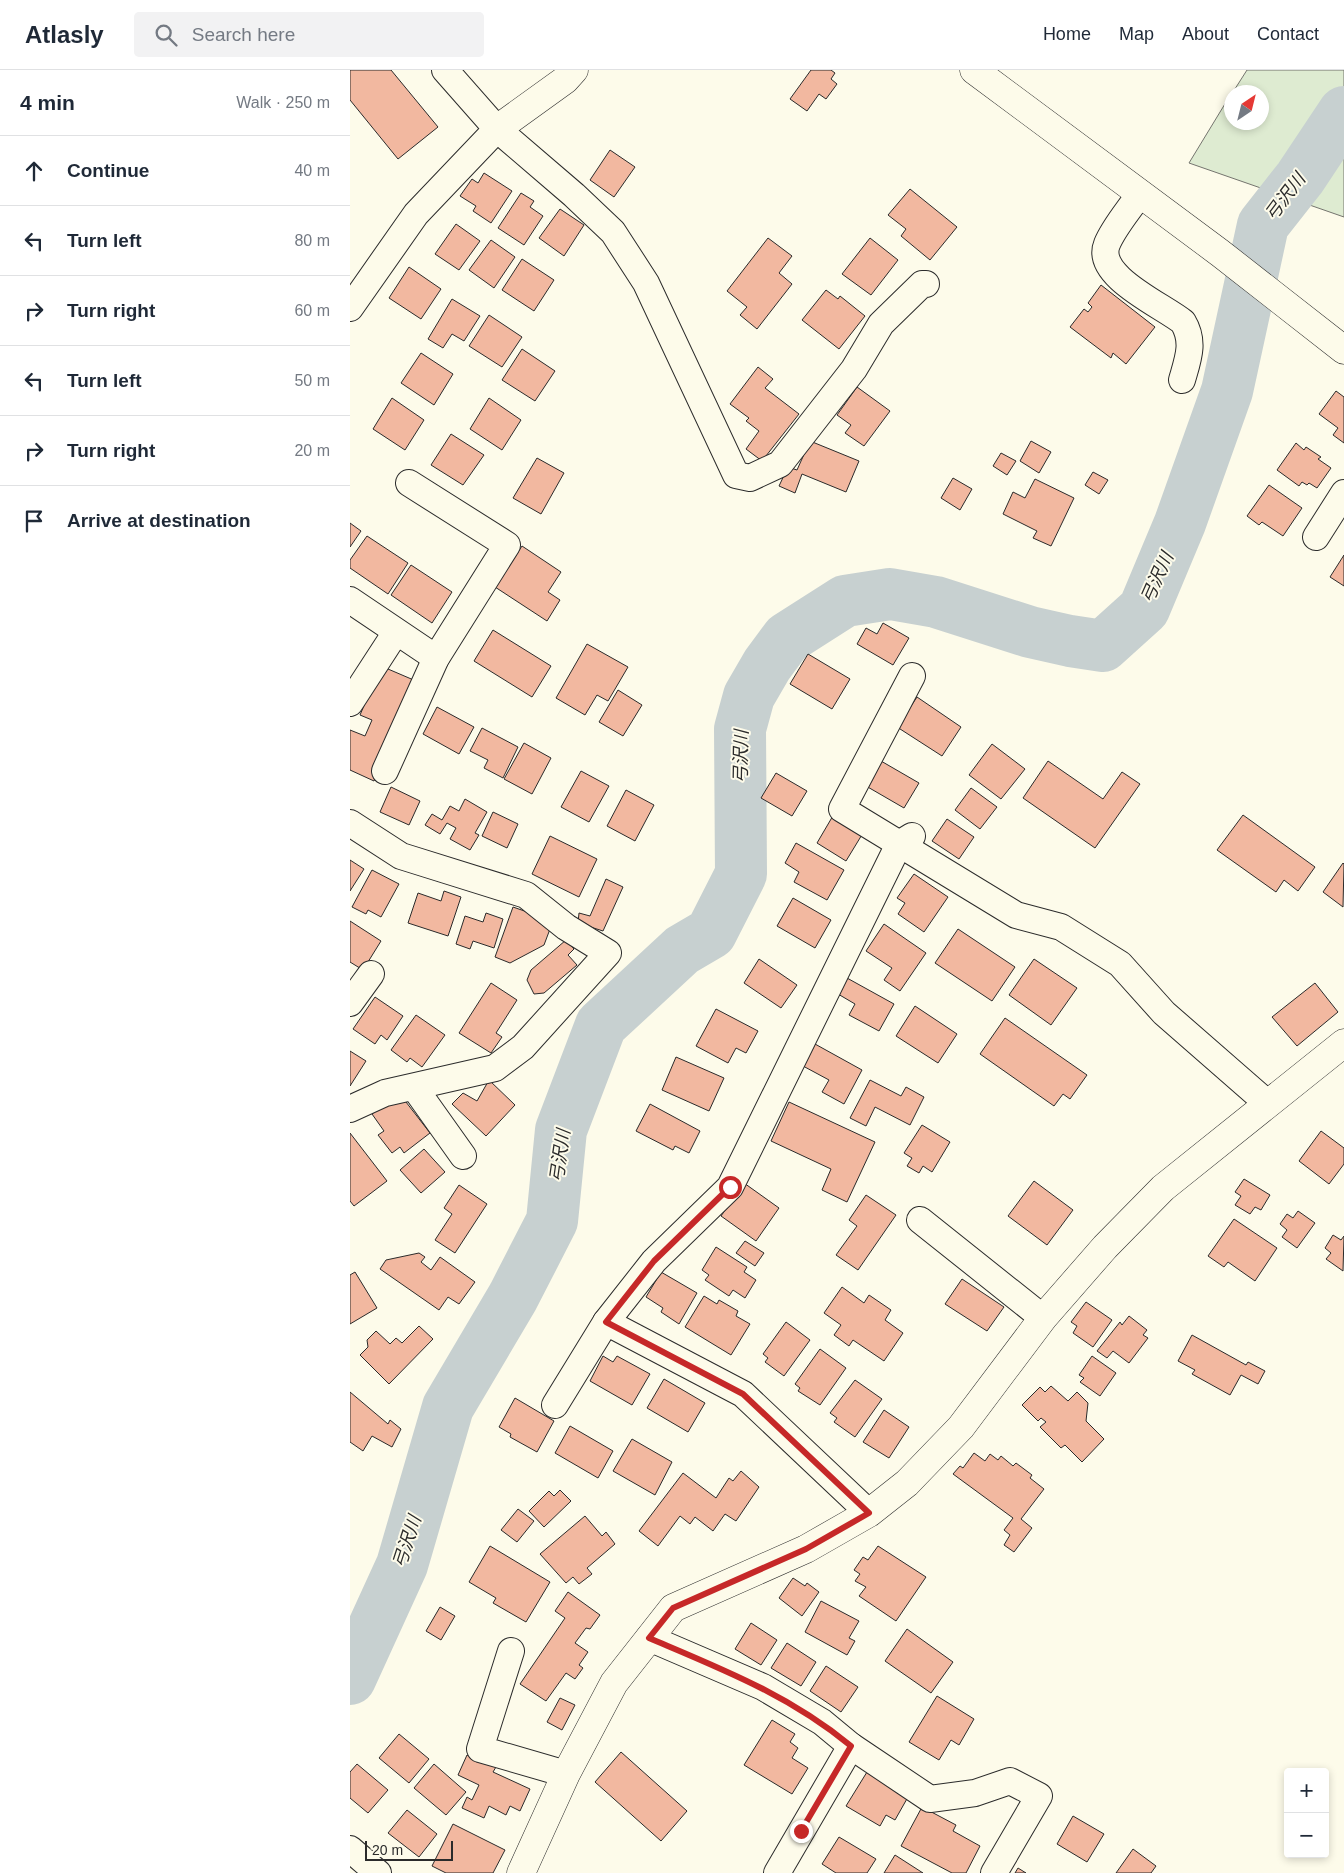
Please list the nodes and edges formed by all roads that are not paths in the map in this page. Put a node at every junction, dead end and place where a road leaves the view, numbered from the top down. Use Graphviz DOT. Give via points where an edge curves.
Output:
graph roads {
  1 [pos="445,70"];
  2 [pos="574,70"];
  3 [pos="974,70"];
  4 [pos="497,129"];
  5 [pos="1139,195"];
  6 [pos="926,284"];
  7 [pos="350,308"];
  8 [pos="1344,350"];
  9 [pos="1182,380"];
  10 [pos="409,483"];
  11 [pos="1344,492"];
  12 [pos="1316,537"];
  13 [pos="350,600"];
  14 [pos="396,632"];
  15 [pos="436,658"];
  16 [pos="912,676"];
  17 [pos="350,703"];
  18 [pos="385,771"];
  19 [pos="350,823"];
  20 [pos="905,840"];
  21 [pos="371,974"];
  22 [pos="350,1003"];
  23 [pos="1344,1043"];
  24 [pos="414,1087"];
  25 [pos="1267,1103"];
  26 [pos="350,1109"];
  27 [pos="463,1156"];
  28 [pos="920,1220"];
  29 [pos="1043,1318"];
  30 [pos="606,1322"];
  31 [pos="555,1405"];
  32 [pos="869,1513"];
  33 [pos="649,1638"];
  34 [pos="511,1651"];
  35 [pos="851,1746"];
  36 [pos="566,1774"];
  37 [pos="350,1850"];
  38 [pos="378,1873"];
  39 [pos="521,1873"];
  40 [pos="777,1873"];
  41 [pos="994,1873"];
  1 -- 4 [label="street"];
  2 -- 4 [label="street"];
  3 -- 5 [label="street"];
  4 -- 6 [label="street" via="613,232 646,283 736,475 750,478 780,464 854,369 881,324 922,284"];
  4 -- 7 [label="street" via="416,214"];
  5 -- 8 [label="street"];
  5 -- 9 [label="street" via="1106,245 1107,265 1117,278 1183,322 1189,333 1190,349"];
  10 -- 15 [label="street" via="507,545"];
  11 -- 12 [label="street"];
  13 -- 14 [label="street"];
  14 -- 15 [label="street"];
  14 -- 17 [label="street"];
  15 -- 18 [label="street"];
  16 -- 20 [label="street" via="842,809"];
  19 -- 24 [label="street" via="401,856 526,895 566,927 608,953 523,1046 495,1068"];
  20 -- 25 [label="street" via="1016,915 1061,927 1120,964 1164,1013"];
  20 -- 30 [label="street" via="730,1187 654,1261"];
  21 -- 22 [label="street"];
  23 -- 25 [label="street"];
  24 -- 26 [label="street" via="385,1094"];
  24 -- 27 [label="street"];
  25 -- 29 [label="street" via="1163,1188 1105,1247"];
  28 -- 29 [label="street"];
  29 -- 32 [label="street" via="961,1427 907,1483"];
  30 -- 31 [label="street"];
  30 -- 32 [label="street" via="743,1394"];
  32 -- 33 [label="street" via="806,1549 673,1608"];
  33 -- 35 [label="street" via="763,1687 822,1722"];
  33 -- 36 [label="street" via="614,1683"];
  34 -- 36 [label="street" via="480,1749"];
  35 -- 40 [label="street"];
  35 -- 41 [label="street" via="930,1799 975,1793 1010,1781 1039,1796"];
  36 -- 39 [label="street"];
  37 -- 38 [label="street"];
}
